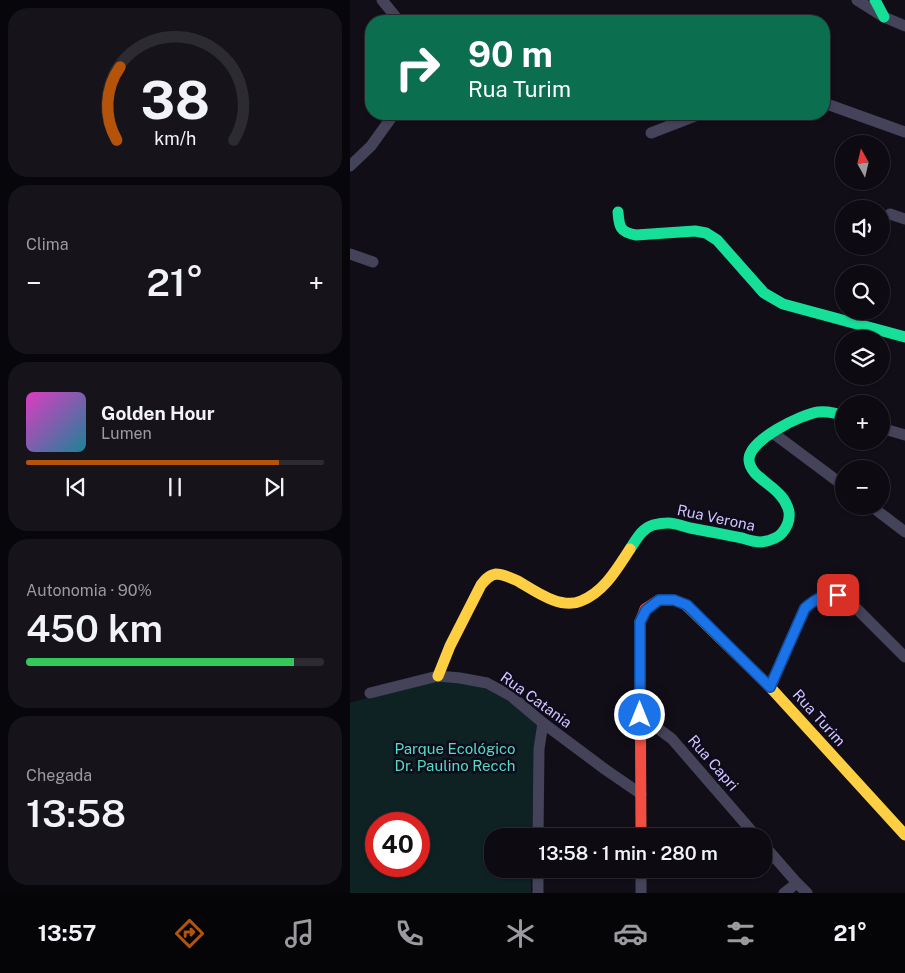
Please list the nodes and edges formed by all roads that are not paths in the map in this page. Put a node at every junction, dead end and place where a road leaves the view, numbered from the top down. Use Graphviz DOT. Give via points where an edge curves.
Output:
graph roads {
  1 [pos="382,0"];
  2 [pos="856,0"];
  3 [pos="875,0"];
  4 [pos="394,15"];
  5 [pos="884,17"];
  6 [pos="904,27"];
  7 [pos="830,105"];
  8 [pos="390,120"];
  9 [pos="685,120"];
  10 [pos="905,132"];
  11 [pos="651,133"];
  12 [pos="350,166"];
  13 [pos="618,212"];
  14 [pos="890,214"];
  15 [pos="905,219"];
  16 [pos="350,254"];
  17 [pos="373,262"];
  18 [pos="905,337"];
  19 [pos="835,414"];
  20 [pos="890,431"];
  21 [pos="773,433"];
  22 [pos="905,435"];
  23 [pos="835,479"];
  24 [pos="883,515"];
  25 [pos="905,532"];
  26 [pos="905,657"];
  27 [pos="438,676"];
  28 [pos="770,687"];
  29 [pos="370,693"];
  30 [pos="640,715"];
  31 [pos="543,723"];
  32 [pos="641,794"];
  33 [pos="538,828"];
  34 [pos="641,828"];
  35 [pos="749,828"];
  36 [pos="905,835"];
  37 [pos="772,854"];
  38 [pos="538,878"];
  39 [pos="641,878"];
  40 [pos="797,883"];
  41 [pos="538,893"];
  42 [pos="641,893"];
  43 [pos="784,893"];
  44 [pos="807,893"];
  1 -- 4 [label="street"];
  2 -- 5 [label="street"];
  3 -- 5 [label="street"];
  5 -- 6 [label="street"];
  7 -- 10 [label="street"];
  8 -- 12 [label="street" via="371,146"];
  9 -- 11 [label="street"];
  13 -- 18 [label="street" via="619,226 636,236 706,233 717,240 764,293 783,304"];
  14 -- 15 [label="street"];
  16 -- 17 [label="street"];
  19 -- 21 [label="street, Rua Verona" via="816,412"];
  20 -- 22 [label="street"];
  21 -- 23 [label="street"];
  21 -- 27 [label="street, Rua Verona" via="758,443 749,460 753,471 783,496 788,508 789,520 775,539 760,542 668,523 652,526 641,533 597,592 580,602 567,604 509,577 498,574 488,577 450,646"];
  24 -- 25 [label="street"];
  26 -- 28 [label="street" via="848,600 838,595 826,595 805,608"];
  27 -- 29 [label="street, Rua Catania"];
  27 -- 31 [label="street, Rua Catania" via="487,683 510,696"];
  28 -- 30 [label="street, Rua Turim" via="687,605 674,600 659,600 646,610 640,622"];
  28 -- 36 [label="street, Rua Turim"];
  30 -- 32 [label="street, Rua Turim"];
  30 -- 35 [label="street, Rua Capri" via="672,739"];
  31 -- 32 [label="street, Rua Catania"];
  31 -- 33 [label="street" via="539,749"];
  32 -- 34 [label="street, Rua Turim"];
  37 -- 40 [label="street"];
  38 -- 41 [label="street"];
  39 -- 42 [label="street"];
  40 -- 43 [label="street"];
  40 -- 44 [label="street"];
}
